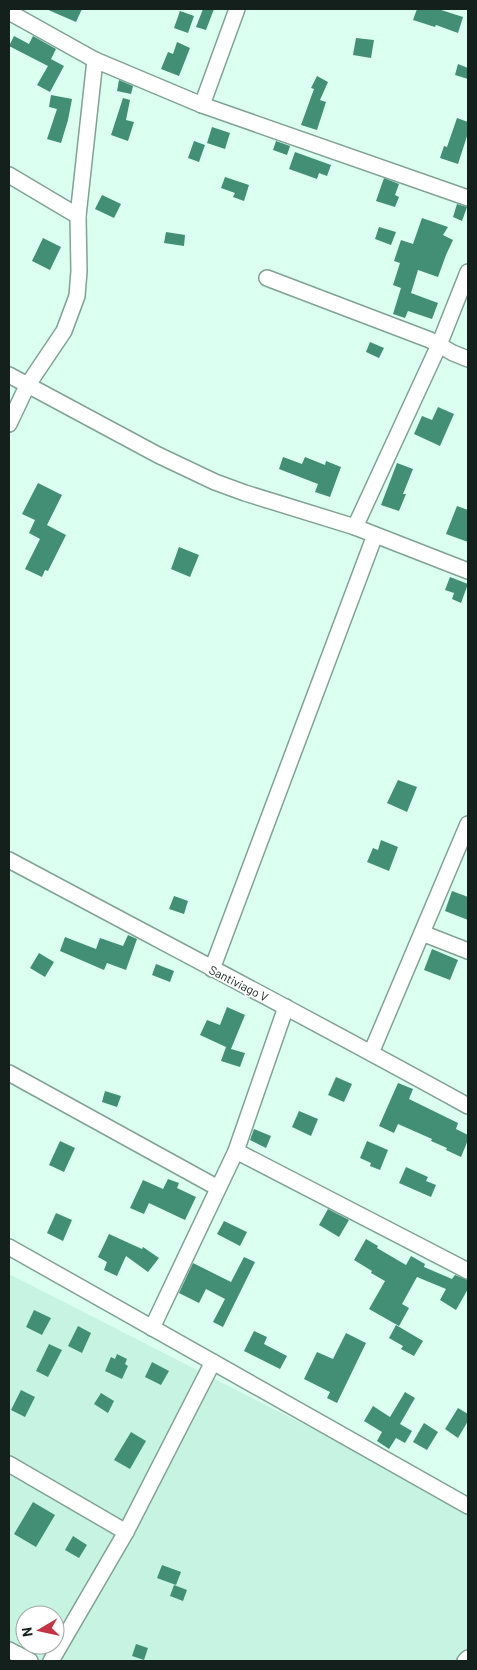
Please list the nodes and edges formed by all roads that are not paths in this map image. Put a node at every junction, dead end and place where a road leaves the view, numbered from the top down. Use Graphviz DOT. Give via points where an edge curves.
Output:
graph roads {
  1 [pos="237,9"];
  2 [pos="9,12"];
  3 [pos="95,60"];
  4 [pos="202,105"];
  5 [pos="9,175"];
  6 [pos="468,198"];
  7 [pos="78,216"];
  8 [pos="468,272"];
  9 [pos="267,278"];
  10 [pos="439,345"];
  11 [pos="468,359"];
  12 [pos="9,375"];
  13 [pos="27,386"];
  14 [pos="9,424"];
  15 [pos="355,527"];
  16 [pos="375,535"];
  17 [pos="468,572"];
  18 [pos="468,824"];
  19 [pos="9,860"];
  20 [pos="422,933"];
  21 [pos="468,951"];
  22 [pos="212,969"];
  23 [pos="286,1007"];
  24 [pos="371,1053"];
  25 [pos="9,1073"];
  26 [pos="468,1106"];
  27 [pos="236,1151"];
  28 [pos="218,1188"];
  29 [pos="9,1247"];
  30 [pos="468,1271"];
  31 [pos="152,1328"];
  32 [pos="213,1362"];
  33 [pos="9,1464"];
  34 [pos="468,1506"];
  35 [pos="126,1532"];
  36 [pos="9,1650"];
  37 [pos="468,1658"];
  38 [pos="30,1661"];
  39 [pos="51,1661"];
  40 [pos="465,1661"];
  1 -- 4 [label="street"];
  2 -- 3 [label="street"];
  3 -- 4 [label="street"];
  3 -- 7 [label="street"];
  4 -- 6 [label="street"];
  5 -- 7 [label="street"];
  7 -- 13 [label="street" via="77,296 64,331"];
  8 -- 10 [label="street"];
  9 -- 10 [label="street"];
  10 -- 11 [label="street"];
  10 -- 15 [label="street"];
  12 -- 13 [label="street"];
  13 -- 14 [label="street"];
  13 -- 15 [label="street" via="215,482"];
  15 -- 16 [label="street"];
  16 -- 17 [label="street"];
  16 -- 22 [label="street"];
  18 -- 20 [label="street"];
  19 -- 22 [label="street, Santiviago V"];
  20 -- 21 [label="street"];
  20 -- 24 [label="street"];
  22 -- 23 [label="street, Santiviago V"];
  23 -- 24 [label="street, Santiviago V"];
  23 -- 27 [label="street"];
  24 -- 26 [label="street, Santiviago V"];
  25 -- 28 [label="street"];
  27 -- 28 [label="street"];
  27 -- 30 [label="street"];
  28 -- 31 [label="street"];
  29 -- 31 [label="street"];
  31 -- 32 [label="street"];
  32 -- 34 [label="street"];
  32 -- 35 [label="street"];
  33 -- 35 [label="street"];
  35 -- 39 [label="street"];
  36 -- 38 [label="street"];
  37 -- 40 [label="street"];
}
